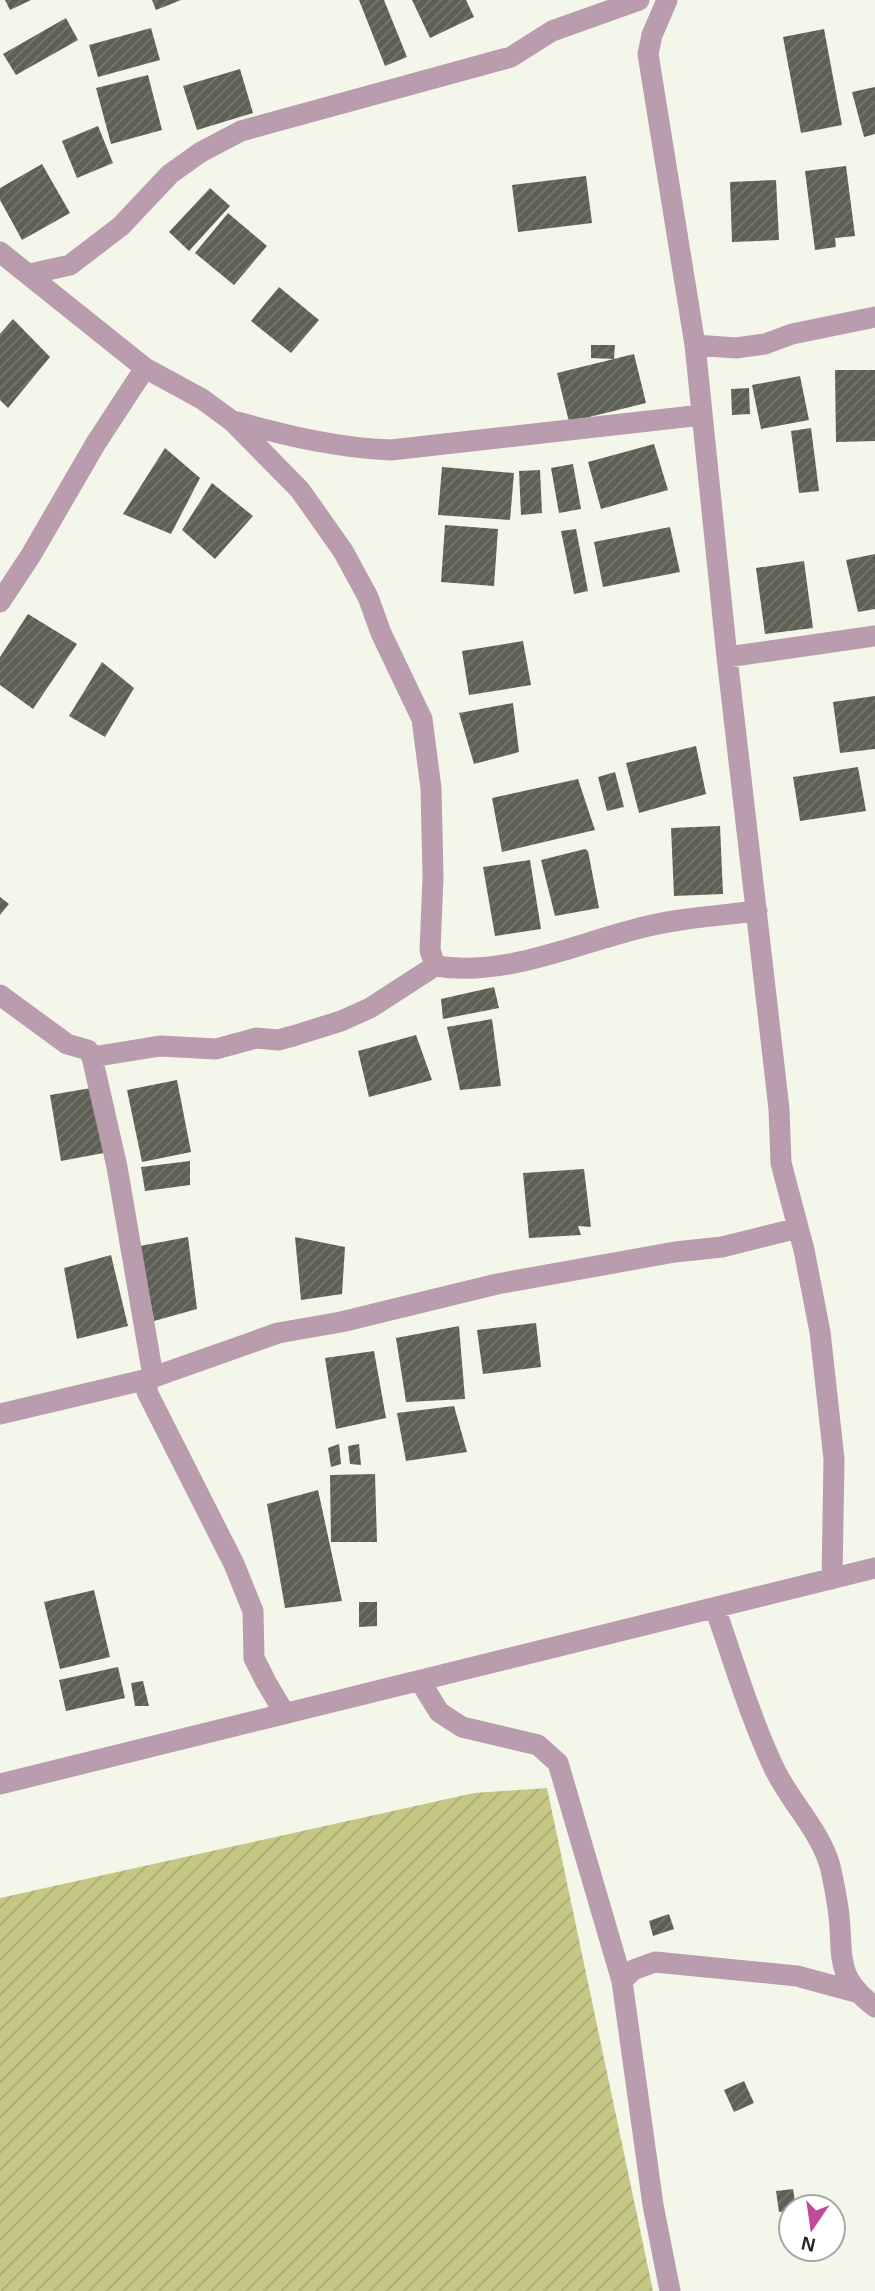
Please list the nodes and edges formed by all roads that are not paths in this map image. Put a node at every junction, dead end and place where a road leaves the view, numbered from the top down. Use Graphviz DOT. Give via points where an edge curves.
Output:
graph roads {
  1 [pos="639,0"];
  2 [pos="667,0"];
  3 [pos="0,252"];
  4 [pos="30,274"];
  5 [pos="875,317"];
  6 [pos="695,345"];
  7 [pos="145,368"];
  8 [pos="702,415"];
  9 [pos="232,421"];
  10 [pos="0,602"];
  11 [pos="875,636"];
  12 [pos="727,657"];
  13 [pos="757,911"];
  14 [pos="435,966"];
  15 [pos="0,995"];
  16 [pos="92,1057"];
  17 [pos="798,1228"];
  18 [pos="150,1377"];
  19 [pos="0,1414"];
  20 [pos="875,1568"];
  21 [pos="832,1579"];
  22 [pos="715,1608"];
  23 [pos="420,1681"];
  24 [pos="285,1714"];
  25 [pos="0,1784"];
  26 [pos="622,1981"];
  27 [pos="856,1992"];
  28 [pos="875,2007"];
  29 [pos="670,2291"];
  1 -- 4 [label="street" via="552,31 510,57 241,131 170,174 121,226 70,265"];
  2 -- 6 [label="street" via="648,54"];
  3 -- 4 [label="street"];
  4 -- 7 [label="street"];
  5 -- 6 [label="street" via="765,344 736,348"];
  6 -- 8 [label="street"];
  7 -- 9 [label="street"];
  7 -- 10 [label="street"];
  8 -- 9 [label="street" via="391,450 339,446"];
  8 -- 12 [label="street"];
  9 -- 14 [label="street" via="300,490 343,551 422,719 431,788 430,950"];
  11 -- 12 [label="street"];
  12 -- 13 [label="street"];
  13 -- 14 [label="street" via="642,927 490,968"];
  13 -- 17 [label="street" via="781,1163"];
  14 -- 16 [label="street" via="370,1009 278,1040 256,1038 216,1049 160,1046"];
  15 -- 16 [label="street"];
  16 -- 18 [label="street" via="117,1167"];
  17 -- 18 [label="street" via="722,1247 497,1284 278,1333"];
  17 -- 21 [label="street" via="820,1332 834,1459"];
  18 -- 19 [label="street"];
  18 -- 24 [label="street" via="147,1392 253,1611 254,1658"];
  20 -- 21 [label="street"];
  21 -- 22 [label="street"];
  22 -- 23 [label="street"];
  22 -- 27 [label="street" via="775,1770 820,1841 829,1864 839,1909 843,1969"];
  23 -- 24 [label="street"];
  23 -- 26 [label="street" via="439,1712 462,1727 538,1745 558,1763"];
  24 -- 25 [label="street"];
  26 -- 27 [label="street" via="633,1969 655,1962 797,1976"];
  26 -- 29 [label="street" via="653,2205"];
  27 -- 28 [label="street"];
}
